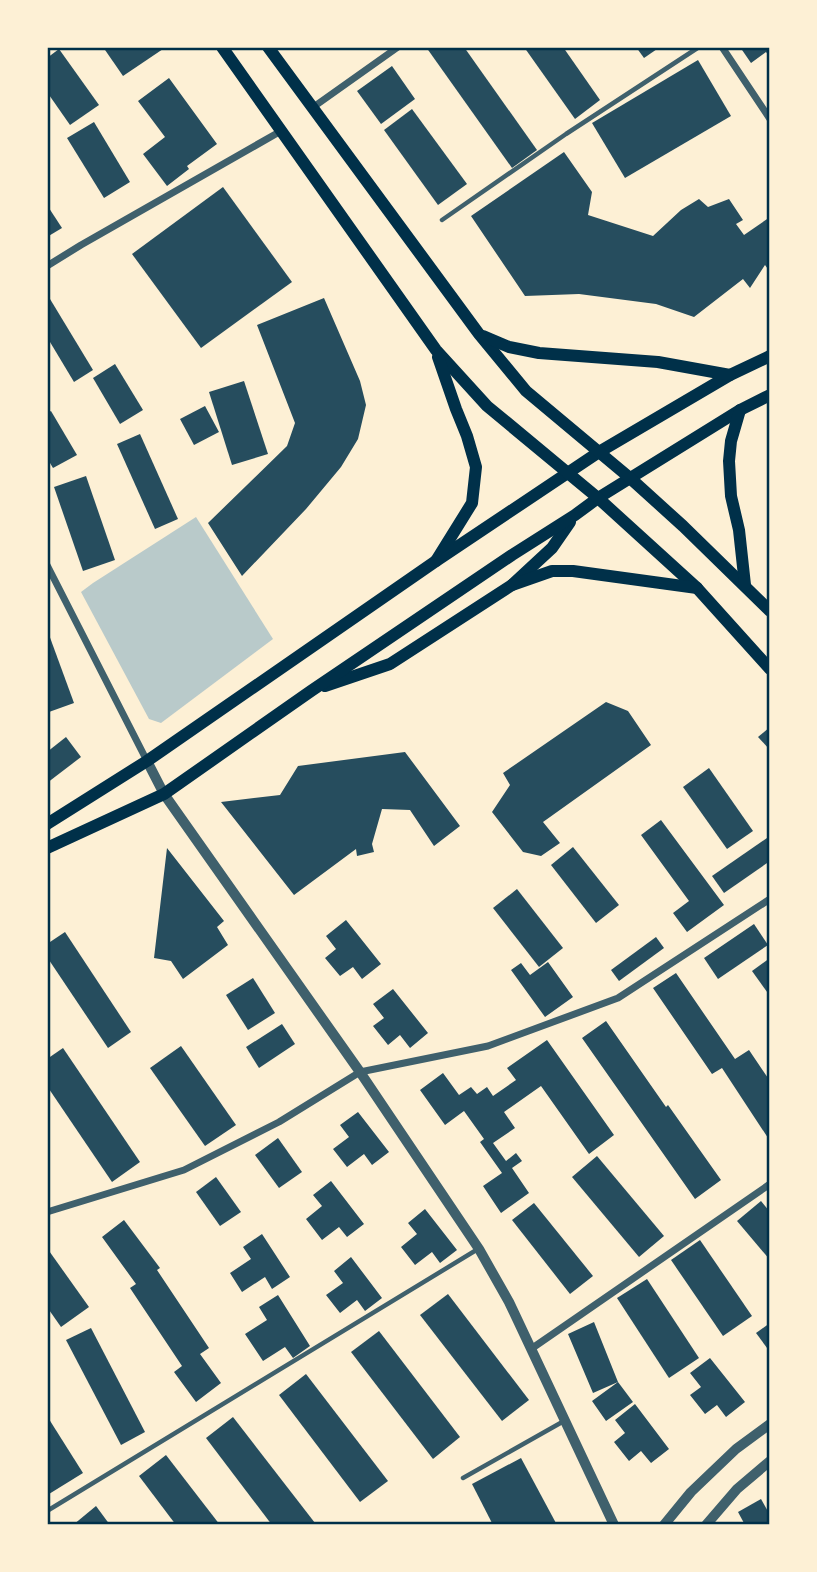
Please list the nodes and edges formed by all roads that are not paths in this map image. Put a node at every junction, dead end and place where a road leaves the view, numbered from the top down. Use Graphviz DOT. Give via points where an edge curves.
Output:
graph roads {
  1 [pos="222,47"];
  2 [pos="268,47"];
  3 [pos="398,47"];
  4 [pos="699,47"];
  5 [pos="722,47"];
  6 [pos="311,109"];
  7 [pos="770,119"];
  8 [pos="281,131"];
  9 [pos="442,220"];
  10 [pos="47,266"];
  11 [pos="479,334"];
  12 [pos="436,350"];
  13 [pos="770,356"];
  14 [pos="730,375"];
  15 [pos="770,395"];
  16 [pos="740,410"];
  17 [pos="599,452"];
  18 [pos="566,473"];
  19 [pos="630,478"];
  20 [pos="598,498"];
  21 [pos="575,515"];
  22 [pos="436,561"];
  23 [pos="47,565"];
  24 [pos="512,585"];
  25 [pos="745,585"];
  26 [pos="697,588"];
  27 [pos="770,611"];
  28 [pos="770,669"];
  29 [pos="311,691"];
  30 [pos="148,761"];
  31 [pos="163,794"];
  32 [pos="47,824"];
  33 [pos="47,848"];
  34 [pos="770,899"];
  35 [pos="360,1072"];
  36 [pos="770,1184"];
  37 [pos="47,1212"];
  38 [pos="479,1249"];
  39 [pos="531,1349"];
  40 [pos="565,1421"];
  41 [pos="770,1424"];
  42 [pos="770,1461"];
  43 [pos="463,1478"];
  44 [pos="47,1511"];
  45 [pos="614,1525"];
  46 [pos="664,1525"];
  47 [pos="706,1525"];
  1 -- 8 [label="main road"];
  2 -- 6 [label="main road"];
  3 -- 6 [label="street"];
  4 -- 9 [label="lane"];
  5 -- 7 [label="street"];
  6 -- 11 [label="main road"];
  8 -- 10 [label="street"];
  8 -- 12 [label="main road"];
  11 -- 14 [label="main road" via="540,354 658,362"];
  11 -- 17 [label="main road" via="526,391"];
  12 -- 18 [label="main road" via="486,406"];
  12 -- 22 [label="main road" via="476,467 472,503"];
  13 -- 14 [label="main road"];
  14 -- 17 [label="main road"];
  15 -- 16 [label="main road"];
  16 -- 19 [label="main road"];
  16 -- 25 [label="main road" via="729,461"];
  17 -- 18 [label="main road"];
  17 -- 19 [label="main road"];
  18 -- 20 [label="main road"];
  18 -- 22 [label="main road"];
  19 -- 20 [label="main road"];
  19 -- 25 [label="main road"];
  20 -- 21 [label="main road"];
  20 -- 26 [label="main road"];
  21 -- 24 [label="main road" via="552,548"];
  21 -- 29 [label="main road"];
  22 -- 30 [label="main road"];
  23 -- 30 [label="street"];
  24 -- 26 [label="main road" via="552,571 573,571"];
  24 -- 29 [label="main road" via="390,664"];
  25 -- 27 [label="main road"];
  26 -- 28 [label="main road"];
  29 -- 31 [label="main road"];
  30 -- 31 [label="street"];
  30 -- 32 [label="main road"];
  31 -- 33 [label="main road"];
  31 -- 35 [label="street"];
  34 -- 35 [label="street" via="618,998 488,1046"];
  35 -- 37 [label="street" via="279,1122 184,1170"];
  35 -- 38 [label="street"];
  36 -- 39 [label="street"];
  38 -- 39 [label="street"];
  38 -- 44 [label="lane"];
  39 -- 40 [label="street"];
  40 -- 43 [label="lane"];
  40 -- 45 [label="street"];
  41 -- 46 [label="street" via="736,1449"];
  42 -- 47 [label="street" via="737,1489"];
}
